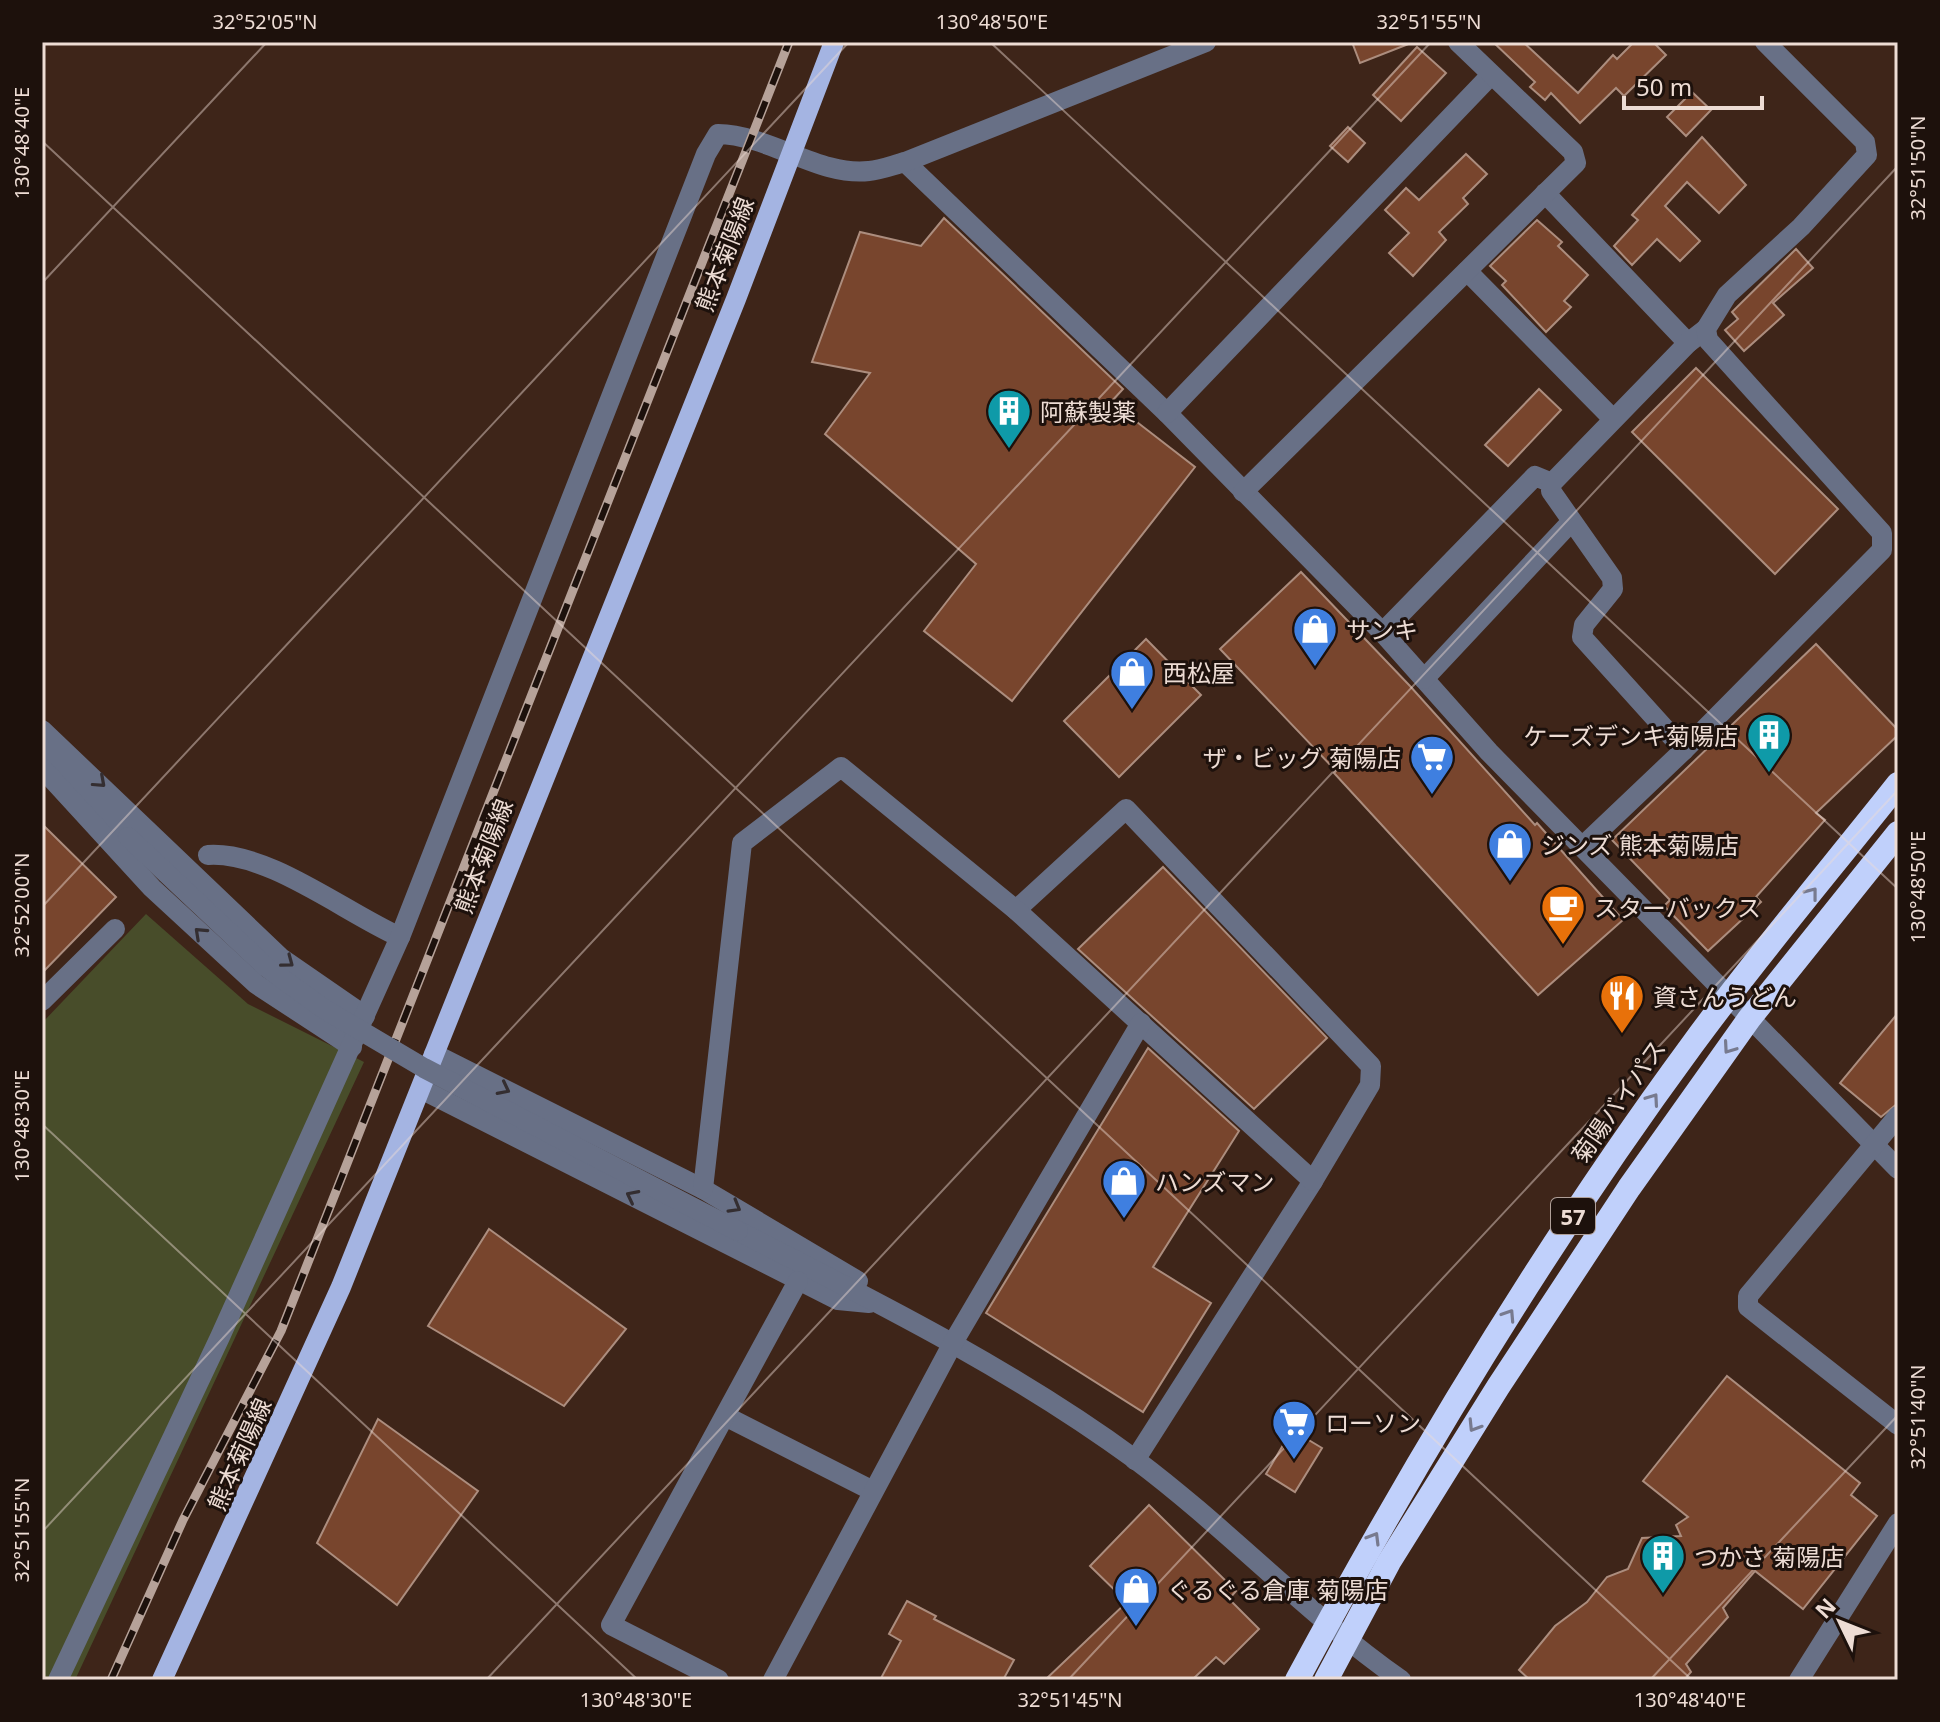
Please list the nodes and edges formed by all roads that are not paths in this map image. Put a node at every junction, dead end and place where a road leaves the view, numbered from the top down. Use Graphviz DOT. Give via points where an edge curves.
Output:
graph roads {
  1 [pos="834,42"];
  2 [pos="1206,42"];
  3 [pos="1458,42"];
  4 [pos="1765,42"];
  5 [pos="1491,75"];
  6 [pos="791,151"];
  7 [pos="905,162"];
  8 [pos="1545,193"];
  9 [pos="1467,271"];
  10 [pos="1706,329"];
  11 [pos="1688,343"];
  12 [pos="1167,413"];
  13 [pos="1613,419"];
  14 [pos="1552,483"];
  15 [pos="1243,492"];
  16 [pos="1571,522"];
  17 [pos="1382,633"];
  18 [pos="1424,679"];
  19 [pos="42,730"];
  20 [pos="42,750"];
  21 [pos="1684,750"];
  22 [pos="42,768"];
  23 [pos="1898,784"];
  24 [pos="1898,833"];
  25 [pos="1583,846"];
  26 [pos="208,855"];
  27 [pos="1016,910"];
  28 [pos="115,929"];
  29 [pos="400,937"];
  30 [pos="1729,998"];
  31 [pos="42,1001"];
  32 [pos="365,1016"];
  33 [pos="1749,1019"];
  34 [pos="1141,1023"];
  35 [pos="352,1047"];
  36 [pos="434,1054"];
  37 [pos="421,1089"];
  38 [pos="1898,1116"];
  39 [pos="1874,1146"];
  40 [pos="1898,1169"];
  41 [pos="1313,1181"];
  42 [pos="703,1189"];
  43 [pos="798,1281"];
  44 [pos="881,1304"];
  45 [pos="954,1341"];
  46 [pos="727,1417"];
  47 [pos="1898,1425"];
  48 [pos="1135,1460"];
  49 [pos="873,1491"];
  50 [pos="1898,1525"];
  51 [pos="1327,1624"];
  52 [pos="1347,1640"];
  53 [pos="58,1680"];
  54 [pos="162,1680"];
  55 [pos="719,1680"];
  56 [pos="773,1680"];
  57 [pos="1297,1680"];
  58 [pos="1326,1680"];
  59 [pos="1401,1680"];
  60 [pos="1799,1680"];
  1 -- 6 [label="main road, 熊本菊陽線"];
  2 -- 7 [label="street"];
  3 -- 5 [label="street"];
  4 -- 10 [label="street" via="1865,142 1867,155 1801,227 1727,295"];
  5 -- 8 [label="street" via="1573,152 1576,163"];
  5 -- 12 [label="street"];
  6 -- 7 [label="street" via="831,168 867,172"];
  6 -- 29 [label="street" via="739,134 718,134 706,154"];
  6 -- 36 [label="main road, 熊本菊陽線"];
  7 -- 12 [label="street"];
  8 -- 9 [label="street"];
  8 -- 11 [label="street"];
  9 -- 13 [label="street"];
  9 -- 15 [label="street"];
  10 -- 11 [label="street"];
  10 -- 21 [label="street" via="1708,340 1882,533 1882,550"];
  11 -- 13 [label="street"];
  12 -- 15 [label="street"];
  13 -- 14 [label="street"];
  14 -- 16 [label="street" via="1551,491"];
  14 -- 17 [label="street" via="1535,476"];
  15 -- 17 [label="street"];
  16 -- 18 [label="street"];
  16 -- 21 [label="street" via="1612,578 1613,589 1584,625 1582,637"];
  17 -- 18 [label="street"];
  18 -- 25 [label="street"];
  19 -- 32 [label="street, one-way" via="281,958"];
  20 -- 44 [label="street, bridge" via="266,967 324,1009 424,1068"];
  21 -- 25 [label="street"];
  35 -- 22 [label="street, one-way" via="256,984 152,888"];
  30 -- 23 [label="highway, 菊陽バイパス / 57, one-way"];
  24 -- 33 [label="highway, 57"];
  25 -- 30 [label="street"];
  26 -- 29 [label="street" via="229,853 281,873"];
  27 -- 34 [label="street"];
  27 -- 41 [label="street" via="1126,809 1371,1066 1370,1085"];
  27 -- 42 [label="street" via="841,767 742,843"];
  28 -- 31 [label="street"];
  29 -- 32 [label="street"];
  30 -- 33 [label="street"];
  51 -- 30 [label="highway, 菊陽バイパス / 57, one-way" via="1476,1365 1604,1168"];
  32 -- 35 [label="street"];
  33 -- 39 [label="street"];
  33 -- 52 [label="highway, 57, one-way" via="1498,1387"];
  34 -- 41 [label="street"];
  34 -- 45 [label="street"];
  35 -- 53 [label="street"];
  36 -- 37 [label="main road, 熊本菊陽線"];
  36 -- 42 [label="street, one-way"];
  43 -- 37 [label="street, one-way"];
  37 -- 54 [label="main road, 熊本菊陽線" via="275,1438"];
  38 -- 39 [label="street"];
  39 -- 40 [label="street"];
  39 -- 47 [label="street" via="1748,1296 1748,1307"];
  41 -- 48 [label="street"];
  42 -- 44 [label="street, one-way" via="851,1274"];
  43 -- 44 [label="street" via="838,1300"];
  43 -- 46 [label="street"];
  44 -- 45 [label="street"];
  45 -- 48 [label="street"];
  45 -- 49 [label="street"];
  46 -- 49 [label="street"];
  46 -- 55 [label="street" via="611,1625"];
  48 -- 51 [label="street"];
  49 -- 56 [label="street"];
  50 -- 60 [label="street"];
  51 -- 52 [label="street"];
  51 -- 57 [label="highway, 菊陽バイパス / 57"];
  52 -- 58 [label="highway, 57"];
  52 -- 59 [label="street"];
}
